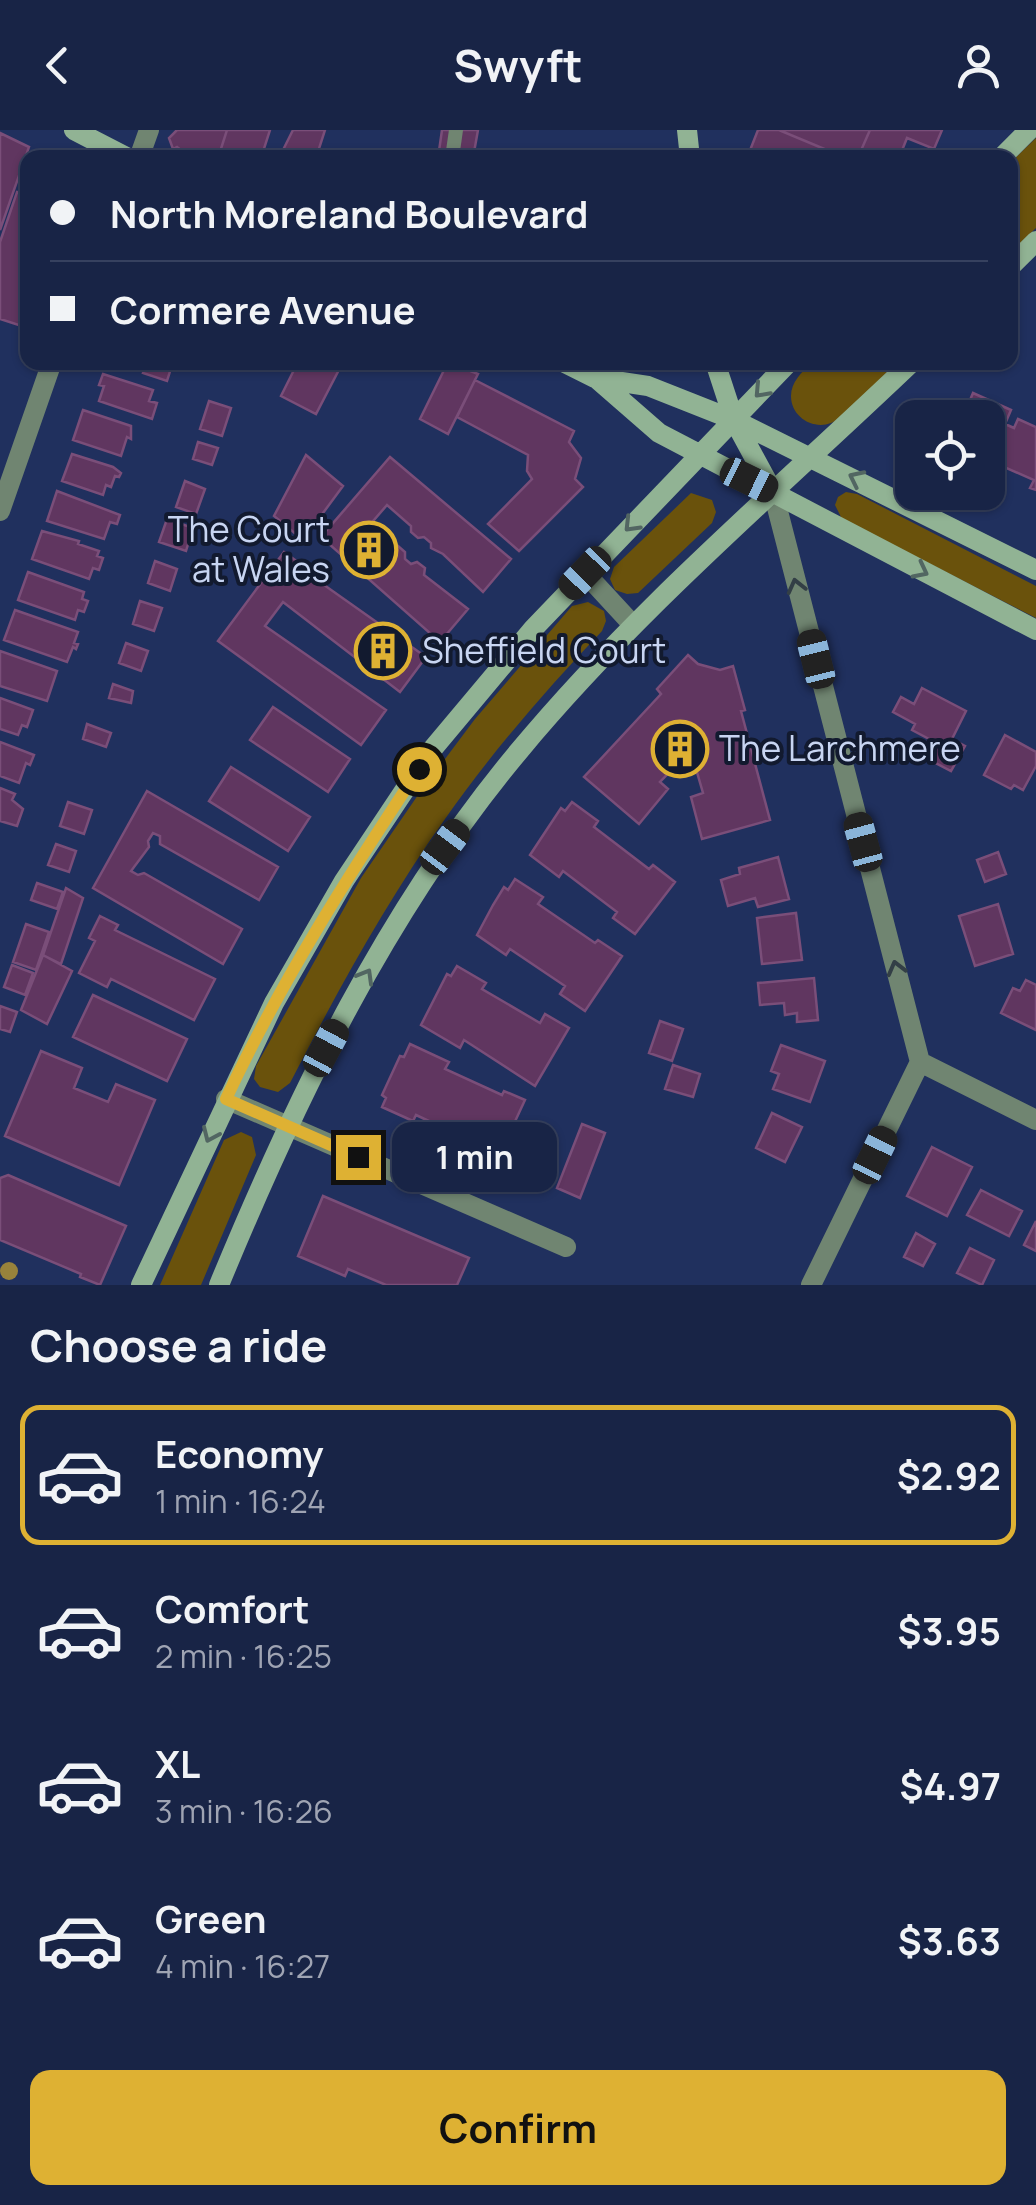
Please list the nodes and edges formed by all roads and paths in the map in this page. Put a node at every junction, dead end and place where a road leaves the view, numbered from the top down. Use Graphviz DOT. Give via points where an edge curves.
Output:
graph roads {
  1 [pos="74,130"];
  2 [pos="149,130"];
  3 [pos="1029,130"];
  4 [pos="113,150"];
  5 [pos="133,150"];
  6 [pos="1009,150"];
  7 [pos="49,370"];
  8 [pos="579,370"];
  9 [pos="718,370"];
  10 [pos="781,370"];
  11 [pos="904,370"];
  12 [pos="595,378"];
  13 [pos="734,420"];
  14 [pos="699,456"];
  15 [pos="812,457"];
  16 [pos="774,492"];
  17 [pos="0,511"];
  18 [pos="1036,570"];
  19 [pos="585,573"];
  20 [pos="633,624"];
  21 [pos="1036,630"];
  22 [pos="920,1062"];
  23 [pos="226,1099"];
  24 [pos="1036,1120"];
  25 [pos="287,1126"];
  26 [pos="566,1247"];
  27 [pos="141,1285"];
  28 [pos="220,1285"];
  29 [pos="810,1285"];
  1 -- 4 [label="main road"];
  2 -- 5 [label="street"];
  3 -- 6 [label="main road"];
  7 -- 17 [label="street"];
  8 -- 12 [label="main road"];
  9 -- 13 [label="main road"];
  10 -- 13 [label="main road, one-way"];
  11 -- 15 [label="main road"];
  12 -- 13 [label="main road" via="648,386"];
  12 -- 14 [label="main road" via="645,423"];
  13 -- 14 [label="main road"];
  13 -- 15 [label="main road"];
  13 -- 16 [label="main road"];
  14 -- 16 [label="main road"];
  14 -- 19 [label="main road, one-way"];
  15 -- 16 [label="main road"];
  18 -- 15 [label="main road, one-way"];
  16 -- 20 [label="main road"];
  16 -- 21 [label="main road, one-way"];
  22 -- 16 [label="street, one-way"];
  19 -- 20 [label="street"];
  19 -- 23 [label="main road" via="430,752 344,882"];
  25 -- 20 [label="main road, one-way" via="369,969 445,847 517,753"];
  22 -- 24 [label="street"];
  22 -- 29 [label="street"];
  23 -- 25 [label="street"];
  23 -- 27 [label="main road, one-way"];
  25 -- 26 [label="street"];
  25 -- 28 [label="main road"];
}
